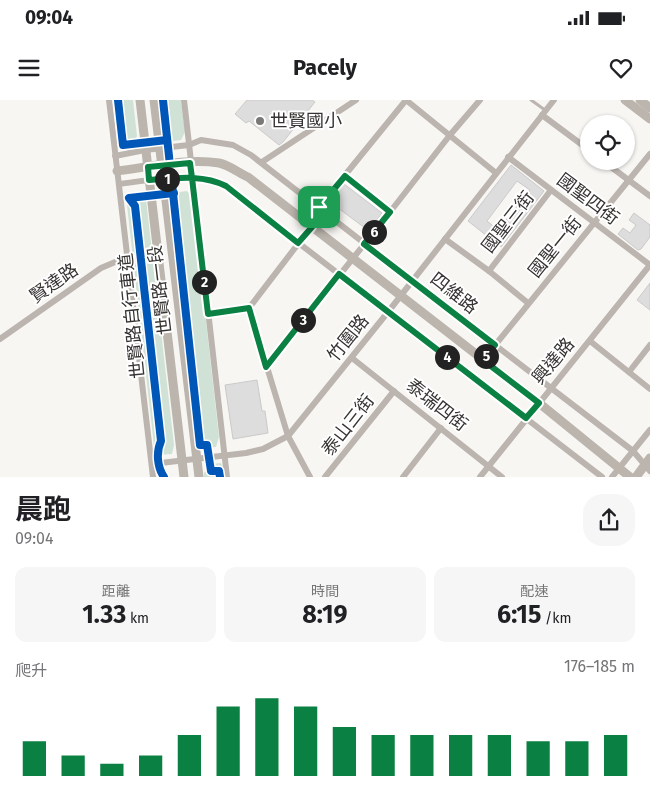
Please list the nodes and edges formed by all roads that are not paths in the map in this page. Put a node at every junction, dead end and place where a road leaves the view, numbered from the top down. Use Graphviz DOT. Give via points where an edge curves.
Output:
graph roads {
  1 [pos="109,100"];
  2 [pos="140,100"];
  3 [pos="154,100"];
  4 [pos="184,100"];
  5 [pos="356,100"];
  6 [pos="406,100"];
  7 [pos="480,100"];
  8 [pos="531,100"];
  9 [pos="554,100"];
  10 [pos="625,100"];
  11 [pos="640,100"];
  12 [pos="650,108"];
  13 [pos="544,113"];
  14 [pos="650,119"];
  15 [pos="450,135"];
  16 [pos="580,143"];
  17 [pos="189,145"];
  18 [pos="159,148"];
  19 [pos="146,150"];
  20 [pos="650,154"];
  21 [pos="115,156"];
  22 [pos="508,157"];
  23 [pos="262,162"];
  24 [pos="190,163"];
  25 [pos="161,165"];
  26 [pos="148,167"];
  27 [pos="615,170"];
  28 [pos="117,171"];
  29 [pos="496,173"];
  30 [pos="345,176"];
  31 [pos="192,178"];
  32 [pos="163,179"];
  33 [pos="149,180"];
  34 [pos="629,181"];
  35 [pos="118,184"];
  36 [pos="551,190"];
  37 [pos="650,196"];
  38 [pos="319,207"];
  39 [pos="390,212"];
  40 [pos="594,223"];
  41 [pos="312,227"];
  42 [pos="445,239"];
  43 [pos="298,243"];
  44 [pos="364,244"];
  45 [pos="127,257"];
  46 [pos="352,258"];
  47 [pos="650,265"];
  48 [pos="489,271"];
  49 [pos="339,274"];
  50 [pos="412,280"];
  51 [pos="400,296"];
  52 [pos="528,303"];
  53 [pos="249,308"];
  54 [pos="388,312"];
  55 [pos="208,314"];
  56 [pos="0,339"];
  57 [pos="590,341"];
  58 [pos="495,345"];
  59 [pos="650,345"];
  60 [pos="352,358"];
  61 [pos="483,360"];
  62 [pos="266,367"];
  63 [pos="629,372"];
  64 [pos="551,387"];
  65 [pos="650,389"];
  66 [pos="394,391"];
  67 [pos="539,403"];
  68 [pos="526,418"];
  69 [pos="441,428"];
  70 [pos="650,430"];
  71 [pos="288,436"];
  72 [pos="633,451"];
  73 [pos="224,457"];
  74 [pos="196,458"];
  75 [pos="182,459"];
  76 [pos="152,464"];
  77 [pos="648,464"];
  78 [pos="489,466"];
  79 [pos="619,468"];
  80 [pos="153,477"];
  81 [pos="184,477"];
  82 [pos="199,477"];
  83 [pos="227,477"];
  84 [pos="310,477"];
  85 [pos="325,477"];
  86 [pos="403,477"];
  87 [pos="480,477"];
  88 [pos="502,477"];
  89 [pos="602,477"];
  90 [pos="612,477"];
  91 [pos="630,477"];
  92 [pos="636,477"];
  1 -- 21 [label="street, 世賢路一段"];
  2 -- 19 [label="street, 世賢路一段"];
  3 -- 18 [label="street, 世賢路一段"];
  4 -- 17 [label="street"];
  5 -- 23 [label="street"];
  6 -- 15 [label="street"];
  6 -- 30 [label="street"];
  7 -- 15 [label="street"];
  8 -- 13 [label="lane"];
  9 -- 13 [label="street, 竹圍路"];
  10 -- 14 [label="street"];
  11 -- 12 [label="street"];
  13 -- 16 [label="street"];
  13 -- 22 [label="street, 竹圍路"];
  15 -- 29 [label="street"];
  15 -- 39 [label="street"];
  17 -- 18 [label="street, 四維路"];
  17 -- 23 [label="street, 四維路" via="201,140 232,146"];
  17 -- 24 [label="street"];
  18 -- 19 [label="street, 四維路"];
  18 -- 25 [label="street, 世賢路一段"];
  19 -- 21 [label="street, 四維路"];
  19 -- 26 [label="street, 世賢路一段"];
  20 -- 34 [label="street, 國聖一街"];
  21 -- 28 [label="street, 世賢路一段"];
  22 -- 29 [label="street, 竹圍路"];
  22 -- 36 [label="street, 國聖四街"];
  23 -- 38 [label="street, 四維路"];
  24 -- 25 [label="street, 四維路"];
  24 -- 31 [label="street"];
  24 -- 41 [label="street, 四維路" via="221,163 248,177"];
  25 -- 26 [label="street, 四維路"];
  25 -- 32 [label="street, 世賢路一段"];
  26 -- 28 [label="street, 四維路"];
  26 -- 33 [label="street, 世賢路一段"];
  27 -- 34 [label="street"];
  28 -- 35 [label="street, 世賢路一段"];
  29 -- 42 [label="street, 竹圍路"];
  30 -- 38 [label="street"];
  30 -- 39 [label="lane"];
  31 -- 32 [label="street"];
  31 -- 43 [label="street" via="226,186"];
  31 -- 55 [label="street"];
  32 -- 33 [label="street"];
  32 -- 74 [label="street, 世賢路一段"];
  33 -- 35 [label="street"];
  33 -- 75 [label="street, 世賢路一段"];
  34 -- 37 [label="street"];
  34 -- 40 [label="street, 國聖一街"];
  35 -- 45 [label="street, 世賢路一段"];
  36 -- 40 [label="street, 國聖四街"];
  36 -- 48 [label="street, 國聖三街"];
  38 -- 41 [label="street"];
  38 -- 44 [label="street, 四維路"];
  39 -- 44 [label="street"];
  40 -- 47 [label="street, 國聖四街"];
  40 -- 52 [label="street, 國聖一街"];
  41 -- 43 [label="street"];
  41 -- 46 [label="street, 四維路"];
  42 -- 48 [label="street"];
  42 -- 50 [label="street, 竹圍路"];
  43 -- 49 [label="street"];
  43 -- 53 [label="street"];
  44 -- 46 [label="street"];
  44 -- 50 [label="street, 四維路"];
  45 -- 56 [label="street, 賢達路" via="101,268"];
  45 -- 76 [label="street, 世賢路一段"];
  46 -- 49 [label="street"];
  46 -- 51 [label="street, 四維路"];
  47 -- 57 [label="street, 興達路"];
  48 -- 52 [label="street"];
  49 -- 54 [label="street"];
  49 -- 62 [label="street"];
  50 -- 51 [label="street, 竹圍路"];
  50 -- 58 [label="street, 四維路"];
  51 -- 54 [label="street, 竹圍路"];
  51 -- 61 [label="street, 四維路"];
  52 -- 58 [label="street, 國聖一街"];
  53 -- 55 [label="street"];
  53 -- 62 [label="street"];
  54 -- 60 [label="street, 竹圍路"];
  54 -- 68 [label="street"];
  55 -- 73 [label="street"];
  57 -- 63 [label="street"];
  57 -- 64 [label="street, 興達路"];
  58 -- 61 [label="street, 國聖一街"];
  58 -- 64 [label="street, 四維路"];
  59 -- 63 [label="street"];
  60 -- 66 [label="street, 泰瑞四街"];
  60 -- 71 [label="street, 竹圍路"];
  61 -- 67 [label="street, 四維路"];
  62 -- 71 [label="street"];
  63 -- 65 [label="street"];
  64 -- 67 [label="street, 興達路"];
  64 -- 72 [label="street, 四維路"];
  66 -- 69 [label="street, 泰瑞四街"];
  66 -- 85 [label="street, 泰山三街"];
  67 -- 68 [label="street, 興達路"];
  67 -- 79 [label="street, 四維路"];
  68 -- 78 [label="street, 興達路"];
  68 -- 89 [label="street"];
  69 -- 78 [label="street, 泰瑞四街"];
  69 -- 86 [label="street"];
  70 -- 72 [label="street"];
  71 -- 73 [label="street, 竹圍路" via="263,449"];
  71 -- 84 [label="street"];
  72 -- 77 [label="street, 四維路"];
  72 -- 79 [label="street"];
  73 -- 74 [label="street, 竹圍路"];
  73 -- 83 [label="street"];
  74 -- 75 [label="street, 竹圍路"];
  74 -- 82 [label="street, 世賢路一段"];
  75 -- 76 [label="street, 竹圍路"];
  75 -- 81 [label="street, 世賢路一段"];
  76 -- 80 [label="street, 世賢路一段"];
  77 -- 92 [label="street"];
  78 -- 87 [label="street, 興達路"];
  78 -- 88 [label="street, 泰瑞四街"];
  79 -- 90 [label="street"];
  79 -- 91 [label="street, 四維路"];
}
